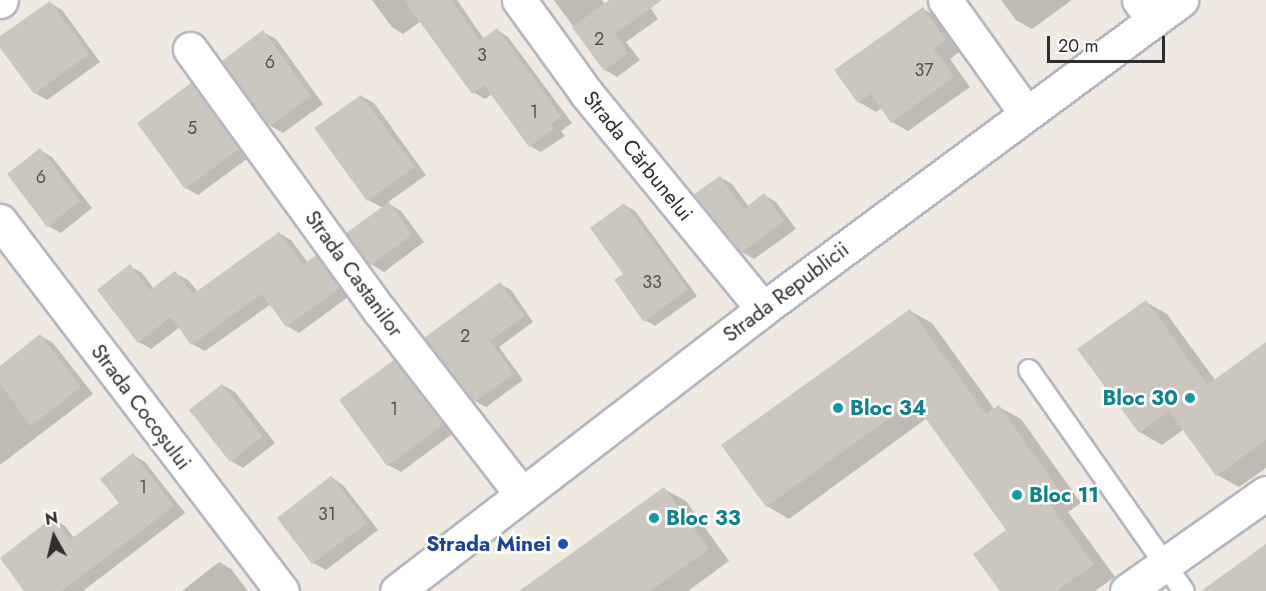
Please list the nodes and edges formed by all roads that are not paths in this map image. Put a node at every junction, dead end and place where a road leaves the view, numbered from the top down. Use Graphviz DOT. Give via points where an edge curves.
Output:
graph roads {
  1 [pos="519,0"];
  2 [pos="945,0"];
  3 [pos="1180,0"];
  4 [pos="1146,10"];
  5 [pos="190,49"];
  6 [pos="1026,112"];
  7 [pos="0,221"];
  8 [pos="763,309"];
  9 [pos="1029,370"];
  10 [pos="1266,493"];
  11 [pos="522,495"];
  12 [pos="1166,562"];
  13 [pos="408,586"];
  14 [pos="282,591"];
  15 [pos="1126,591"];
  16 [pos="1184,591"];
  1 -- 8 [label="street, Strada Cărbunelui" via="587,94"];
  2 -- 6 [label="street"];
  3 -- 4 [label="street, Strada Republicii"];
  4 -- 6 [label="street, Strada Republicii"];
  5 -- 11 [label="street, Strada Castanilor" via="380,311"];
  6 -- 8 [label="street, Strada Republicii"];
  7 -- 14 [label="street, Strada Cocoșului"];
  8 -- 11 [label="street, Strada Republicii"];
  9 -- 12 [label="lane"];
  10 -- 12 [label="street"];
  11 -- 13 [label="street, Strada Republicii"];
  12 -- 15 [label="street"];
  12 -- 16 [label="lane"];
}
